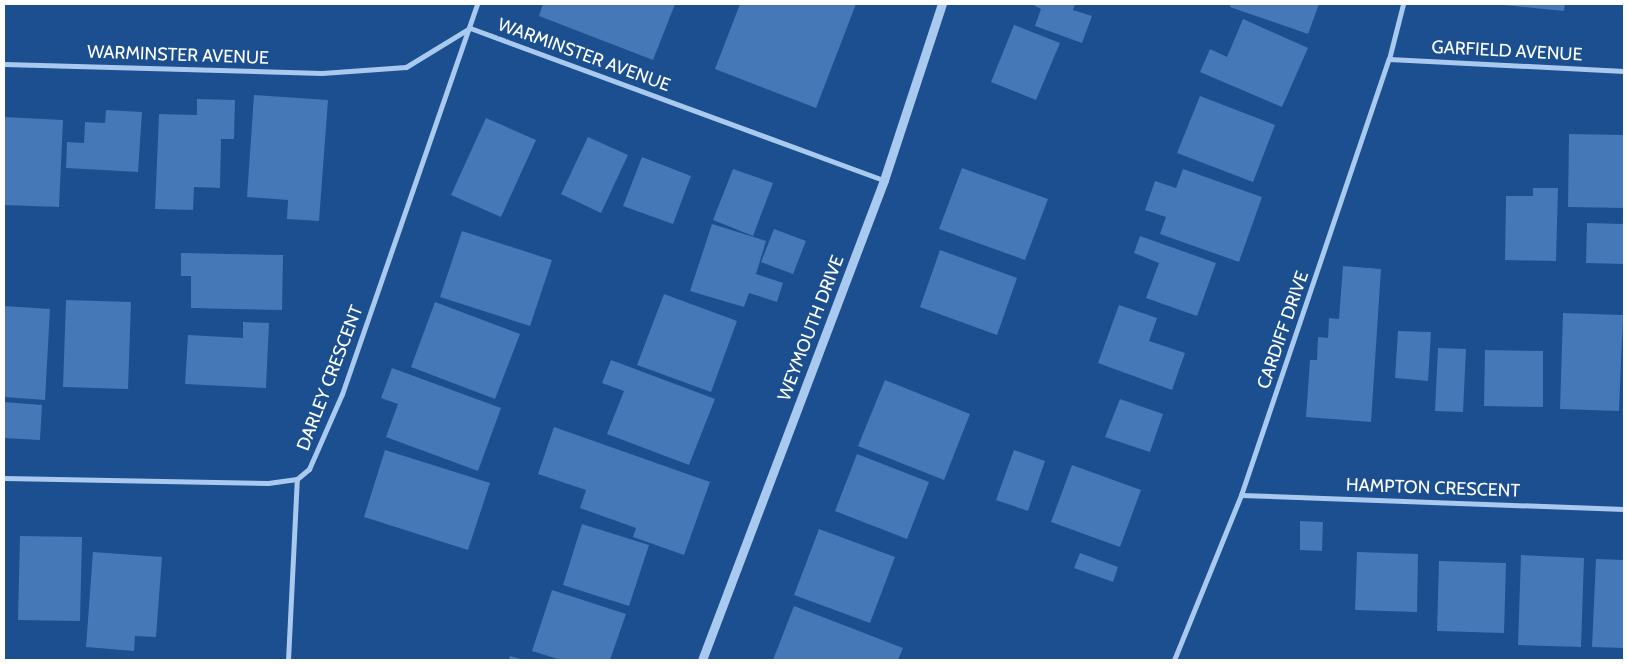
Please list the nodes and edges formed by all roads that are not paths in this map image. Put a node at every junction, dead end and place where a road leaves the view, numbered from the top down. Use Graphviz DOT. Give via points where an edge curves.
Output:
graph roads {
  1 [pos="477,4"];
  2 [pos="942,4"];
  3 [pos="1403,4"];
  4 [pos="470,28"];
  5 [pos="1389,59"];
  6 [pos="4,64"];
  7 [pos="1624,71"];
  8 [pos="884,180"];
  9 [pos="4,478"];
  10 [pos="297,479"];
  11 [pos="1241,495"];
  12 [pos="1624,509"];
  13 [pos="288,660"];
  14 [pos="702,660"];
  15 [pos="1174,660"];
  1 -- 4 [label="street, DARLEY CRESCENT"];
  2 -- 8 [label="street, WEYMOUTH DRIVE"];
  3 -- 5 [label="street, CARDIFF DRIVE"];
  4 -- 6 [label="street, WARMINSTER AVENUE" via="406,67 322,73"];
  4 -- 8 [label="street, WARMINSTER AVENUE"];
  4 -- 10 [label="street, DARLEY CRESCENT" via="342,394 313,461"];
  5 -- 7 [label="street, GARFIELD AVENUE"];
  5 -- 11 [label="street, CARDIFF DRIVE"];
  8 -- 14 [label="street, WEYMOUTH DRIVE"];
  9 -- 10 [label="street" via="241,483"];
  10 -- 13 [label="street"];
  11 -- 12 [label="street, HAMPTON CRESCENT"];
  11 -- 15 [label="street, CARDIFF DRIVE"];
}
